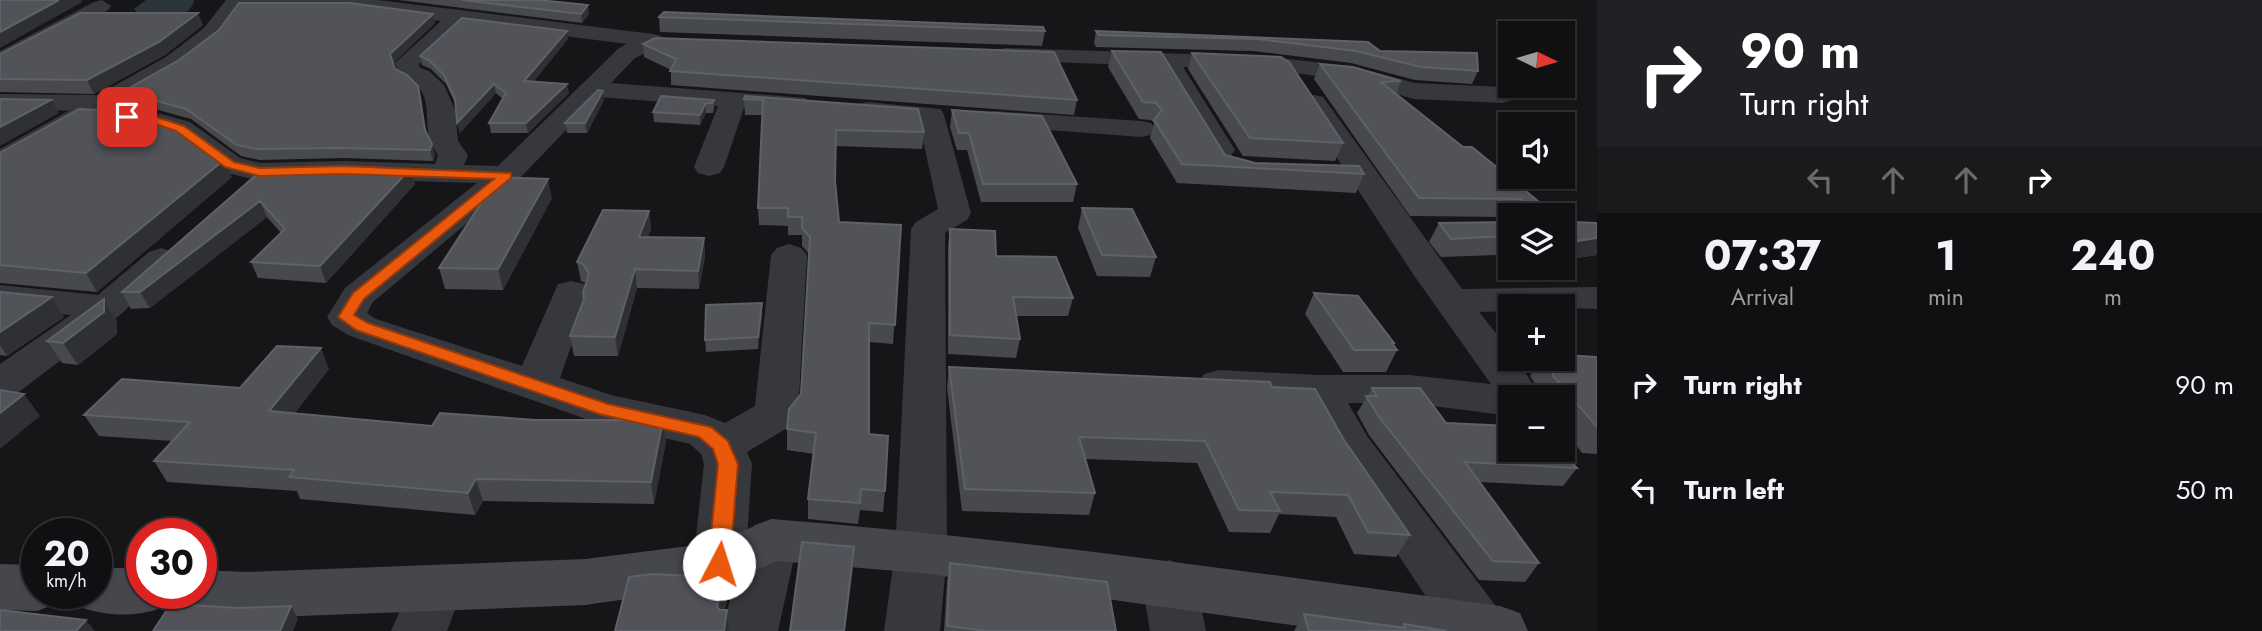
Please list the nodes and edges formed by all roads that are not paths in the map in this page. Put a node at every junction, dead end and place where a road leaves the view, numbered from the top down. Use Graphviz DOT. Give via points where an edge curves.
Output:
graph roads {
  1 [pos="236,1"];
  2 [pos="101,6"];
  3 [pos="460,15"];
  4 [pos="981,55"];
  5 [pos="1167,60"];
  6 [pos="0,61"];
  7 [pos="1288,66"];
  8 [pos="590,89"];
  9 [pos="1498,95"];
  10 [pos="734,100"];
  11 [pos="0,102"];
  12 [pos="89,108"];
  13 [pos="953,116"];
  14 [pos="1141,128"];
  15 [pos="0,161"];
  16 [pos="709,167"];
  17 [pos="1237,168"];
  18 [pos="260,172"];
  19 [pos="446,173"];
  20 [pos="1324,173"];
  21 [pos="1361,174"];
  22 [pos="506,175"];
  23 [pos="229,199"];
  24 [pos="1399,229"];
  25 [pos="1441,229"];
  26 [pos="188,235"];
  27 [pos="789,255"];
  28 [pos="571,292"];
  29 [pos="0,296"];
  30 [pos="1597,298"];
  31 [pos="1451,301"];
  32 [pos="107,307"];
  33 [pos="923,370"];
  34 [pos="964,372"];
  35 [pos="1183,382"];
  36 [pos="0,385"];
  37 [pos="1512,385"];
  38 [pos="536,386"];
  39 [pos="1318,389"];
  40 [pos="1498,399"];
  41 [pos="722,446"];
  42 [pos="772,540"];
  43 [pos="921,552"];
  44 [pos="719,564"];
  45 [pos="0,587"];
  46 [pos="21,588"];
  47 [pos="217,594"];
  48 [pos="1173,607"];
  49 [pos="428,609"];
  50 [pos="1350,620"];
  51 [pos="1489,629"];
  52 [pos="750,631"];
  53 [pos="912,631"];
  1 -- 3 [label="street" via="353,3"];
  1 -- 12 [label="street" via="212,33"];
  2 -- 6 [label="street"];
  3 -- 8 [label="street" via="665,42 628,53"];
  3 -- 19 [label="street" via="407,64 409,73 431,85 442,110 444,141 453,155"];
  4 -- 5 [label="street"];
  5 -- 7 [label="street"];
  5 -- 17 [label="street" via="1226,158"];
  7 -- 9 [label="street" via="1350,73 1414,91"];
  7 -- 21 [label="street"];
  8 -- 10 [label="street"];
  8 -- 22 [label="street"];
  10 -- 13 [label="street"];
  10 -- 16 [label="street"];
  11 -- 12 [label="street"];
  12 -- 15 [label="street"];
  12 -- 18 [label="street" via="180,128 230,165"];
  13 -- 14 [label="street"];
  13 -- 33 [label="street" via="955,213 928,229"];
  18 -- 19 [label="street"];
  18 -- 23 [label="street"];
  19 -- 22 [label="street"];
  20 -- 21 [label="street"];
  21 -- 24 [label="street"];
  22 -- 38 [label="street" via="358,296 346,317 362,327"];
  24 -- 25 [label="street"];
  24 -- 31 [label="street"];
  26 -- 32 [label="street"];
  27 -- 41 [label="street" via="776,414"];
  28 -- 38 [label="street"];
  29 -- 32 [label="street"];
  30 -- 31 [label="street"];
  31 -- 37 [label="street"];
  32 -- 36 [label="street"];
  33 -- 34 [label="street"];
  33 -- 43 [label="street"];
  35 -- 39 [label="street"];
  38 -- 41 [label="street" via="605,409 705,431"];
  39 -- 40 [label="street" via="1410,389"];
  39 -- 51 [label="street" via="1351,448"];
  41 -- 44 [label="street" via="728,464"];
  42 -- 43 [label="main road"];
  42 -- 44 [label="main road"];
  42 -- 52 [label="street"];
  43 -- 48 [label="main road"];
  43 -- 53 [label="street"];
  44 -- 49 [label="main road"];
  45 -- 46 [label="main road"];
  47 -- 49 [label="main road"];
  48 -- 50 [label="main road"];
  50 -- 51 [label="main road"];
}
